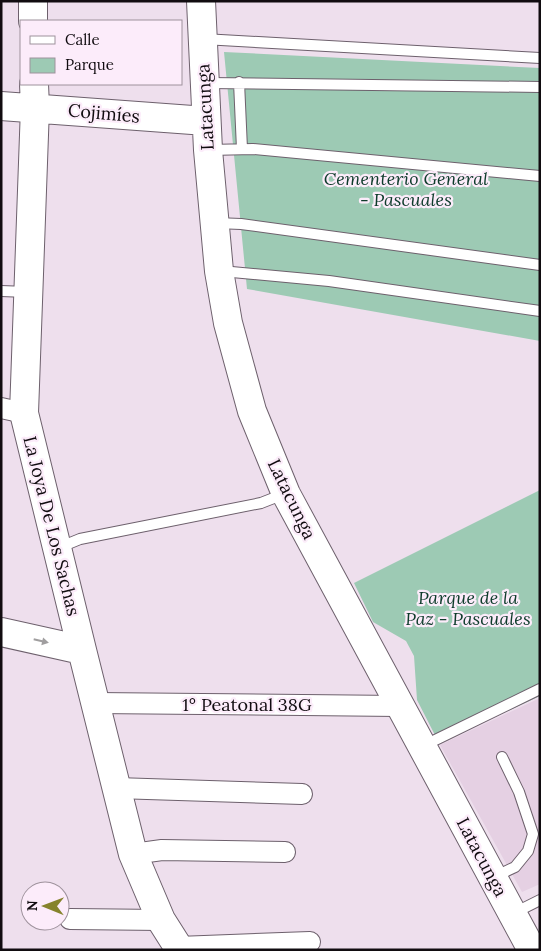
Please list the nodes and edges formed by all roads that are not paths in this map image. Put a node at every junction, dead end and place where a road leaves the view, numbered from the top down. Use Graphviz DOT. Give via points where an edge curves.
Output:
graph roads {
  1 [pos="32,1"];
  2 [pos="201,1"];
  3 [pos="33,20"];
  4 [pos="202,39"];
  5 [pos="540,58"];
  6 [pos="239,82"];
  7 [pos="204,83"];
  8 [pos="540,87"];
  9 [pos="35,96"];
  10 [pos="1,106"];
  11 [pos="206,121"];
  12 [pos="242,149"];
  13 [pos="208,150"];
  14 [pos="540,176"];
  15 [pos="214,222"];
  16 [pos="540,264"];
  17 [pos="219,271"];
  18 [pos="1,291"];
  19 [pos="28,292"];
  20 [pos="540,310"];
  21 [pos="13,411"];
  22 [pos="286,494"];
  23 [pos="57,548"];
  24 [pos="1,632"];
  25 [pos="82,650"];
  26 [pos="540,689"];
  27 [pos="95,703"];
  28 [pos="399,706"];
  29 [pos="422,746"];
  30 [pos="502,758"];
  31 [pos="116,788"];
  32 [pos="302,794"];
  33 [pos="284,852"];
  34 [pos="133,854"];
  35 [pos="493,877"];
  36 [pos="540,900"];
  37 [pos="513,914"];
  38 [pos="70,919"];
  39 [pos="161,920"];
  40 [pos="310,942"];
  41 [pos="179,948"];
  42 [pos="532,950"];
  1 -- 3 [label="street"];
  2 -- 4 [label="street, Latacunga"];
  4 -- 5 [label="lane"];
  4 -- 7 [label="street, Latacunga"];
  6 -- 7 [label="lane"];
  6 -- 8 [label="lane"];
  6 -- 12 [label="lane"];
  7 -- 11 [label="street, Latacunga"];
  9 -- 10 [label="street, Cojimíes"];
  9 -- 11 [label="street, Cojimíes"];
  9 -- 19 [label="street, La Joya De Los Sachas"];
  11 -- 13 [label="street, Latacunga"];
  12 -- 13 [label="lane"];
  12 -- 14 [label="lane"];
  13 -- 15 [label="street, Latacunga"];
  15 -- 16 [label="lane"];
  15 -- 17 [label="street, Latacunga"];
  17 -- 20 [label="lane"];
  17 -- 22 [label="street, Latacunga" via="228,322 252,411"];
  18 -- 19 [label="lane"];
  19 -- 21 [label="street, La Joya De Los Sachas"];
  21 -- 23 [label="street, La Joya De Los Sachas"];
  22 -- 23 [label="lane" via="80,539"];
  22 -- 28 [label="street, Latacunga"];
  23 -- 25 [label="street, La Joya De Los Sachas"];
  24 -- 25 [label="street, one-way"];
  25 -- 27 [label="street, La Joya De Los Sachas"];
  26 -- 29 [label="lane"];
  27 -- 28 [label="street, 1° Peatonal 38G"];
  27 -- 31 [label="street, La Joya De Los Sachas"];
  28 -- 29 [label="street, Latacunga"];
  29 -- 35 [label="street, Latacunga"];
  30 -- 35 [label="lane" via="519,792 533,834 528,851 515,867"];
  31 -- 32 [label="street"];
  31 -- 34 [label="street, La Joya De Los Sachas"];
  33 -- 34 [label="street" via="162,850"];
  34 -- 39 [label="street, La Joya De Los Sachas"];
  35 -- 37 [label="street, Latacunga"];
  36 -- 37 [label="lane"];
  37 -- 42 [label="street, Latacunga"];
  38 -- 39 [label="street"];
  39 -- 41 [label="street, La Joya De Los Sachas"];
  40 -- 41 [label="street"];
}
